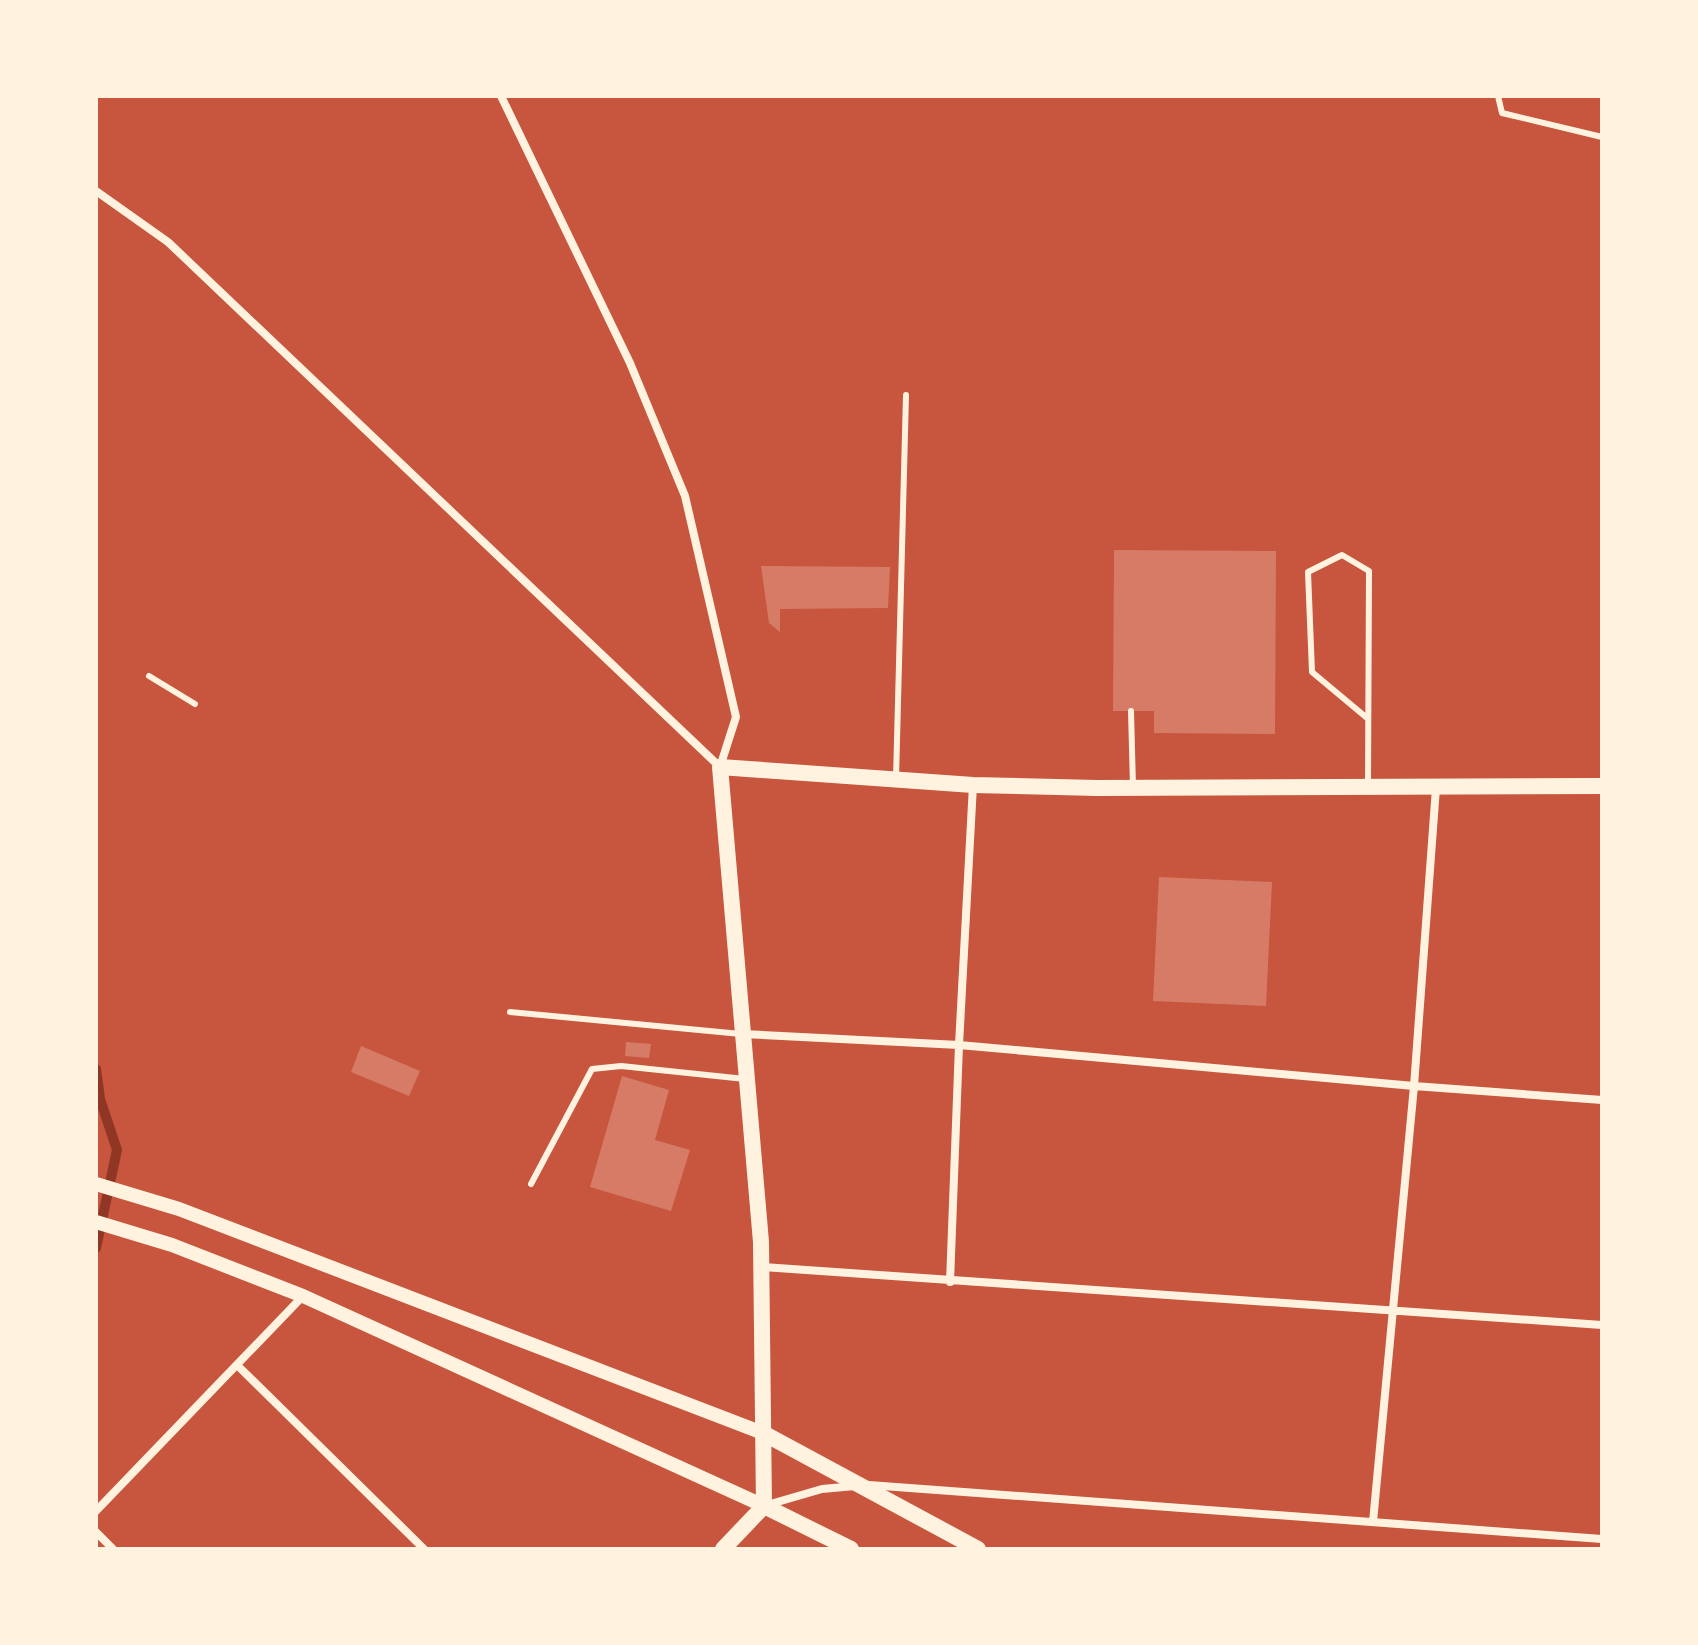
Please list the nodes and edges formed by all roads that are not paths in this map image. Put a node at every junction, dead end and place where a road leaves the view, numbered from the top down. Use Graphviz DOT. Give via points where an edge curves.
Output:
graph roads {
  1 [pos="501,96"];
  2 [pos="1498,96"];
  3 [pos="1602,137"];
  4 [pos="96,191"];
  5 [pos="906,395"];
  6 [pos="149,676"];
  7 [pos="195,704"];
  8 [pos="1131,711"];
  9 [pos="1367,718"];
  10 [pos="720,767"];
  11 [pos="896,779"];
  12 [pos="973,785"];
  13 [pos="1602,786"];
  14 [pos="1133,788"];
  15 [pos="1368,788"];
  16 [pos="1436,788"];
  17 [pos="510,1012"];
  18 [pos="743,1034"];
  19 [pos="959,1045"];
  20 [pos="748,1079"];
  21 [pos="1414,1086"];
  22 [pos="1602,1100"];
  23 [pos="96,1184"];
  24 [pos="531,1184"];
  25 [pos="96,1222"];
  26 [pos="763,1267"];
  27 [pos="950,1282"];
  28 [pos="303,1296"];
  29 [pos="1392,1312"];
  30 [pos="1602,1325"];
  31 [pos="237,1365"];
  32 [pos="763,1433"];
  33 [pos="862,1485"];
  34 [pos="764,1506"];
  35 [pos="96,1511"];
  36 [pos="1373,1522"];
  37 [pos="96,1532"];
  38 [pos="1602,1539"];
  39 [pos="113,1549"];
  40 [pos="424,1549"];
  41 [pos="723,1549"];
  42 [pos="851,1549"];
  43 [pos="978,1549"];
  1 -- 10 [label="street" via="630,363 685,496 736,717"];
  2 -- 3 [label="lane" via="1502,113"];
  4 -- 10 [label="street" via="168,242"];
  5 -- 11 [label="lane"];
  6 -- 7 [label="lane"];
  8 -- 14 [label="lane"];
  9 -- 9 [label="lane" via="1369,571 1342,555 1308,572 1312,672"];
  9 -- 15 [label="lane"];
  10 -- 11 [label="main road"];
  10 -- 18 [label="main road"];
  11 -- 12 [label="main road"];
  12 -- 14 [label="main road"];
  12 -- 19 [label="street"];
  13 -- 16 [label="main road"];
  14 -- 15 [label="main road"];
  15 -- 16 [label="main road"];
  16 -- 21 [label="street"];
  17 -- 18 [label="lane"];
  18 -- 19 [label="street"];
  18 -- 20 [label="main road"];
  19 -- 21 [label="street"];
  19 -- 27 [label="street"];
  20 -- 24 [label="lane" via="621,1066 592,1069"];
  20 -- 26 [label="main road"];
  21 -- 22 [label="street"];
  21 -- 29 [label="street"];
  23 -- 32 [label="street" via="193,1215"];
  25 -- 28 [label="street"];
  26 -- 27 [label="street"];
  26 -- 32 [label="main road"];
  27 -- 29 [label="street"];
  28 -- 31 [label="street"];
  28 -- 34 [label="street"];
  29 -- 30 [label="street"];
  29 -- 36 [label="street"];
  31 -- 35 [label="street"];
  31 -- 40 [label="street"];
  32 -- 33 [label="main road"];
  32 -- 34 [label="main road"];
  33 -- 34 [label="street" via="822,1489"];
  33 -- 36 [label="street"];
  33 -- 43 [label="main road"];
  34 -- 41 [label="main road"];
  34 -- 42 [label="main road"];
  36 -- 38 [label="street"];
  37 -- 39 [label="street"];
}
